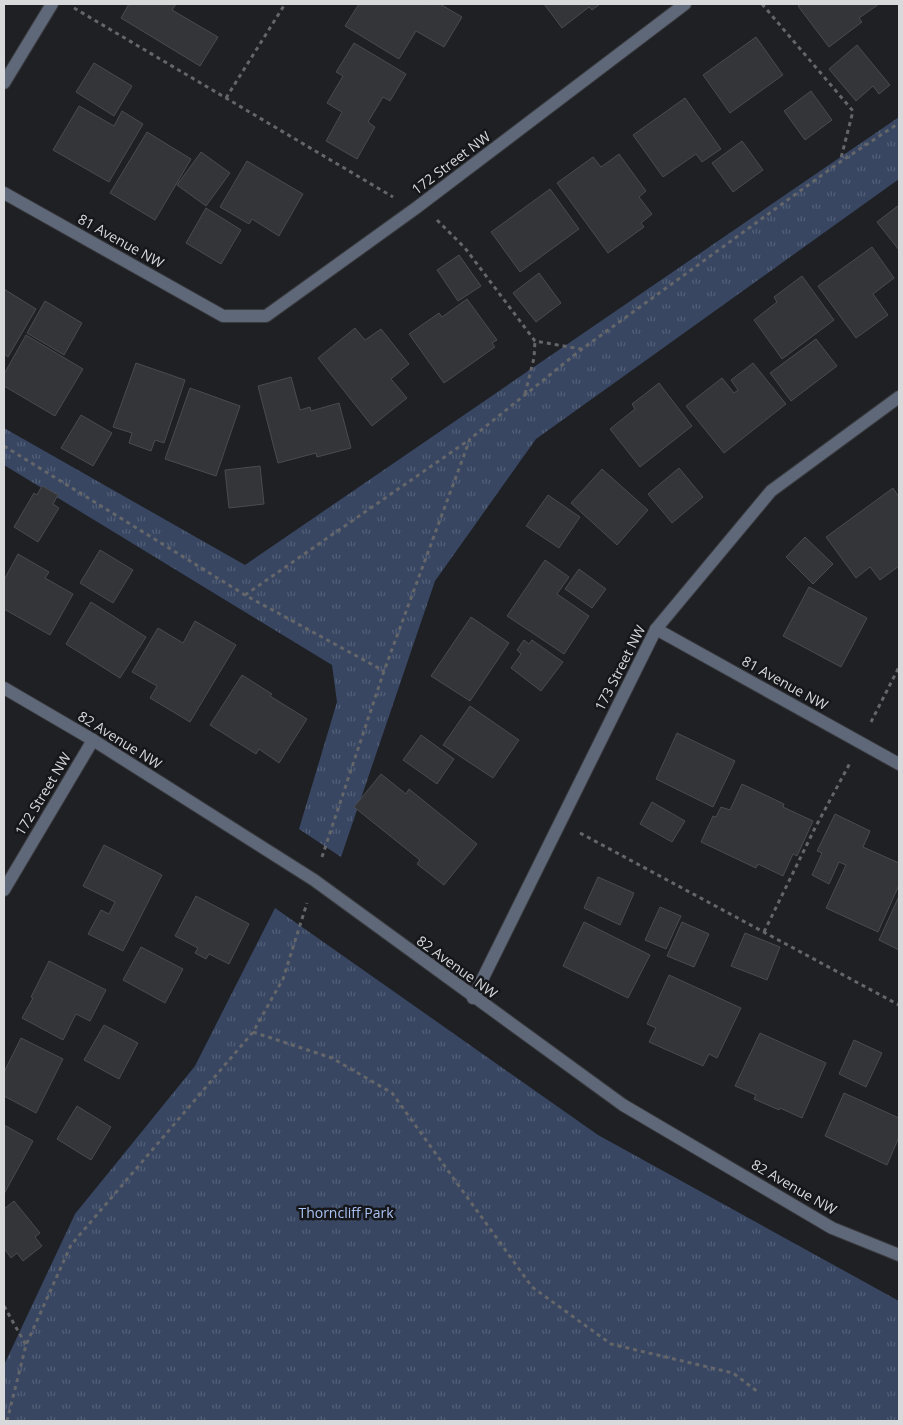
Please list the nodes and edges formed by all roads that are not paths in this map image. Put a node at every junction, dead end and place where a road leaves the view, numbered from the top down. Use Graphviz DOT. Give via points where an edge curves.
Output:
graph roads {
  1 [pos="52,4"];
  2 [pos="686,4"];
  3 [pos="4,83"];
  4 [pos="4,192"];
  5 [pos="223,316"];
  6 [pos="899,397"];
  7 [pos="656,629"];
  8 [pos="4,688"];
  9 [pos="93,740"];
  10 [pos="899,764"];
  11 [pos="4,890"];
  12 [pos="473,998"];
  13 [pos="899,1255"];
  1 -- 3 [label="street"];
  2 -- 5 [label="street, 172 Street NW" via="416,208 266,316"];
  4 -- 5 [label="street, 81 Avenue NW"];
  6 -- 7 [label="street, 173 Street NW" via="771,491"];
  7 -- 10 [label="street, 81 Avenue NW"];
  7 -- 12 [label="street, 173 Street NW"];
  8 -- 9 [label="street, 82 Avenue NW"];
  9 -- 11 [label="street, 172 Street NW"];
  9 -- 12 [label="street, 82 Avenue NW" via="314,880"];
  12 -- 13 [label="street, 82 Avenue NW" via="622,1105 832,1228"];
}
